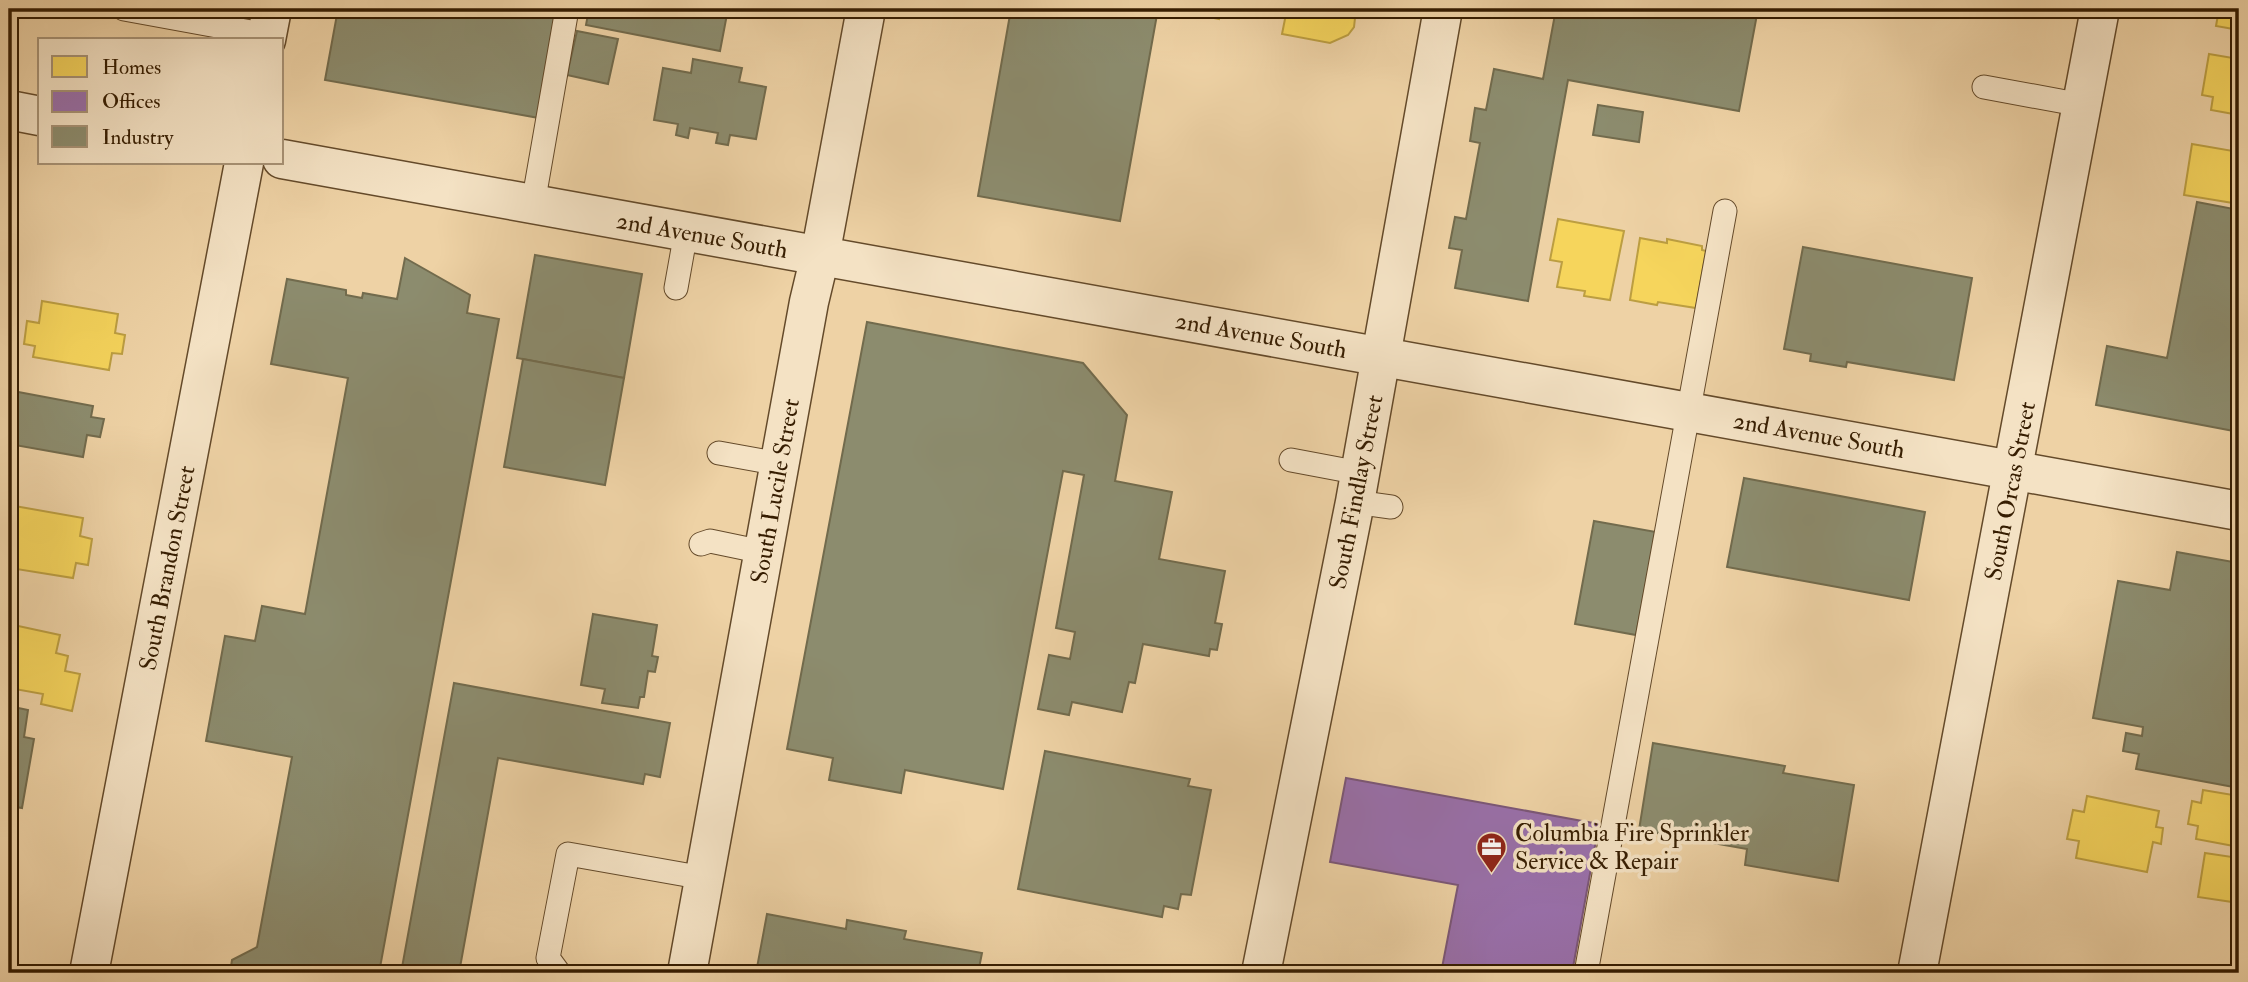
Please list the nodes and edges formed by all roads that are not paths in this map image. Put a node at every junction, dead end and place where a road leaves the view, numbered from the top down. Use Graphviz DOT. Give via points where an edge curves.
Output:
graph roads {
  1 [pos="124,9"];
  2 [pos="567,9"];
  3 [pos="866,9"];
  4 [pos="1443,9"];
  5 [pos="2101,9"];
  6 [pos="269,28"];
  7 [pos="1984,87"];
  8 [pos="2082,105"];
  9 [pos="9,110"];
  10 [pos="38,116"];
  11 [pos="284,159"];
  12 [pos="244,164"];
  13 [pos="533,204"];
  14 [pos="1725,211"];
  15 [pos="686,232"];
  16 [pos="820,256"];
  17 [pos="676,288"];
  18 [pos="1381,356"];
  19 [pos="1689,412"];
  20 [pos="719,453"];
  21 [pos="1291,460"];
  22 [pos="780,464"];
  23 [pos="2014,470"];
  24 [pos="1369,494"];
  25 [pos="2239,511"];
  26 [pos="701,544"];
  27 [pos="763,552"];
  28 [pos="704,878"];
  29 [pos="89,973"];
  30 [pos="559,973"];
  31 [pos="687,973"];
  32 [pos="1261,973"];
  33 [pos="1586,973"];
  34 [pos="1917,973"];
  1 -- 6 [label="lane"];
  2 -- 13 [label="lane"];
  3 -- 16 [label="street, South Lucile Street"];
  4 -- 18 [label="street, South Findlay Street"];
  5 -- 8 [label="street, South Orcas Street"];
  7 -- 8 [label="lane"];
  8 -- 23 [label="street, South Orcas Street"];
  9 -- 10 [label="street"];
  11 -- 13 [label="street, 2nd Avenue South"];
  12 -- 29 [label="street, South Brandon Street"];
  13 -- 15 [label="street, 2nd Avenue South"];
  14 -- 19 [label="lane"];
  15 -- 16 [label="street, 2nd Avenue South"];
  15 -- 17 [label="lane"];
  16 -- 18 [label="street, 2nd Avenue South"];
  16 -- 22 [label="street, South Lucile Street"];
  18 -- 19 [label="street, 2nd Avenue South"];
  18 -- 24 [label="street, South Findlay Street"];
  19 -- 23 [label="street, 2nd Avenue South"];
  19 -- 33 [label="lane"];
  20 -- 22 [label="lane"];
  21 -- 24 [label="lane"];
  22 -- 27 [label="street, South Lucile Street"];
  23 -- 25 [label="street, 2nd Avenue South"];
  23 -- 34 [label="street, South Orcas Street"];
  24 -- 32 [label="street, South Findlay Street"];
  26 -- 27 [label="lane" via="710,541"];
  27 -- 28 [label="street, South Lucile Street"];
  28 -- 30 [label="lane" via="568,854 548,958"];
  28 -- 31 [label="street, South Lucile Street"];
}
